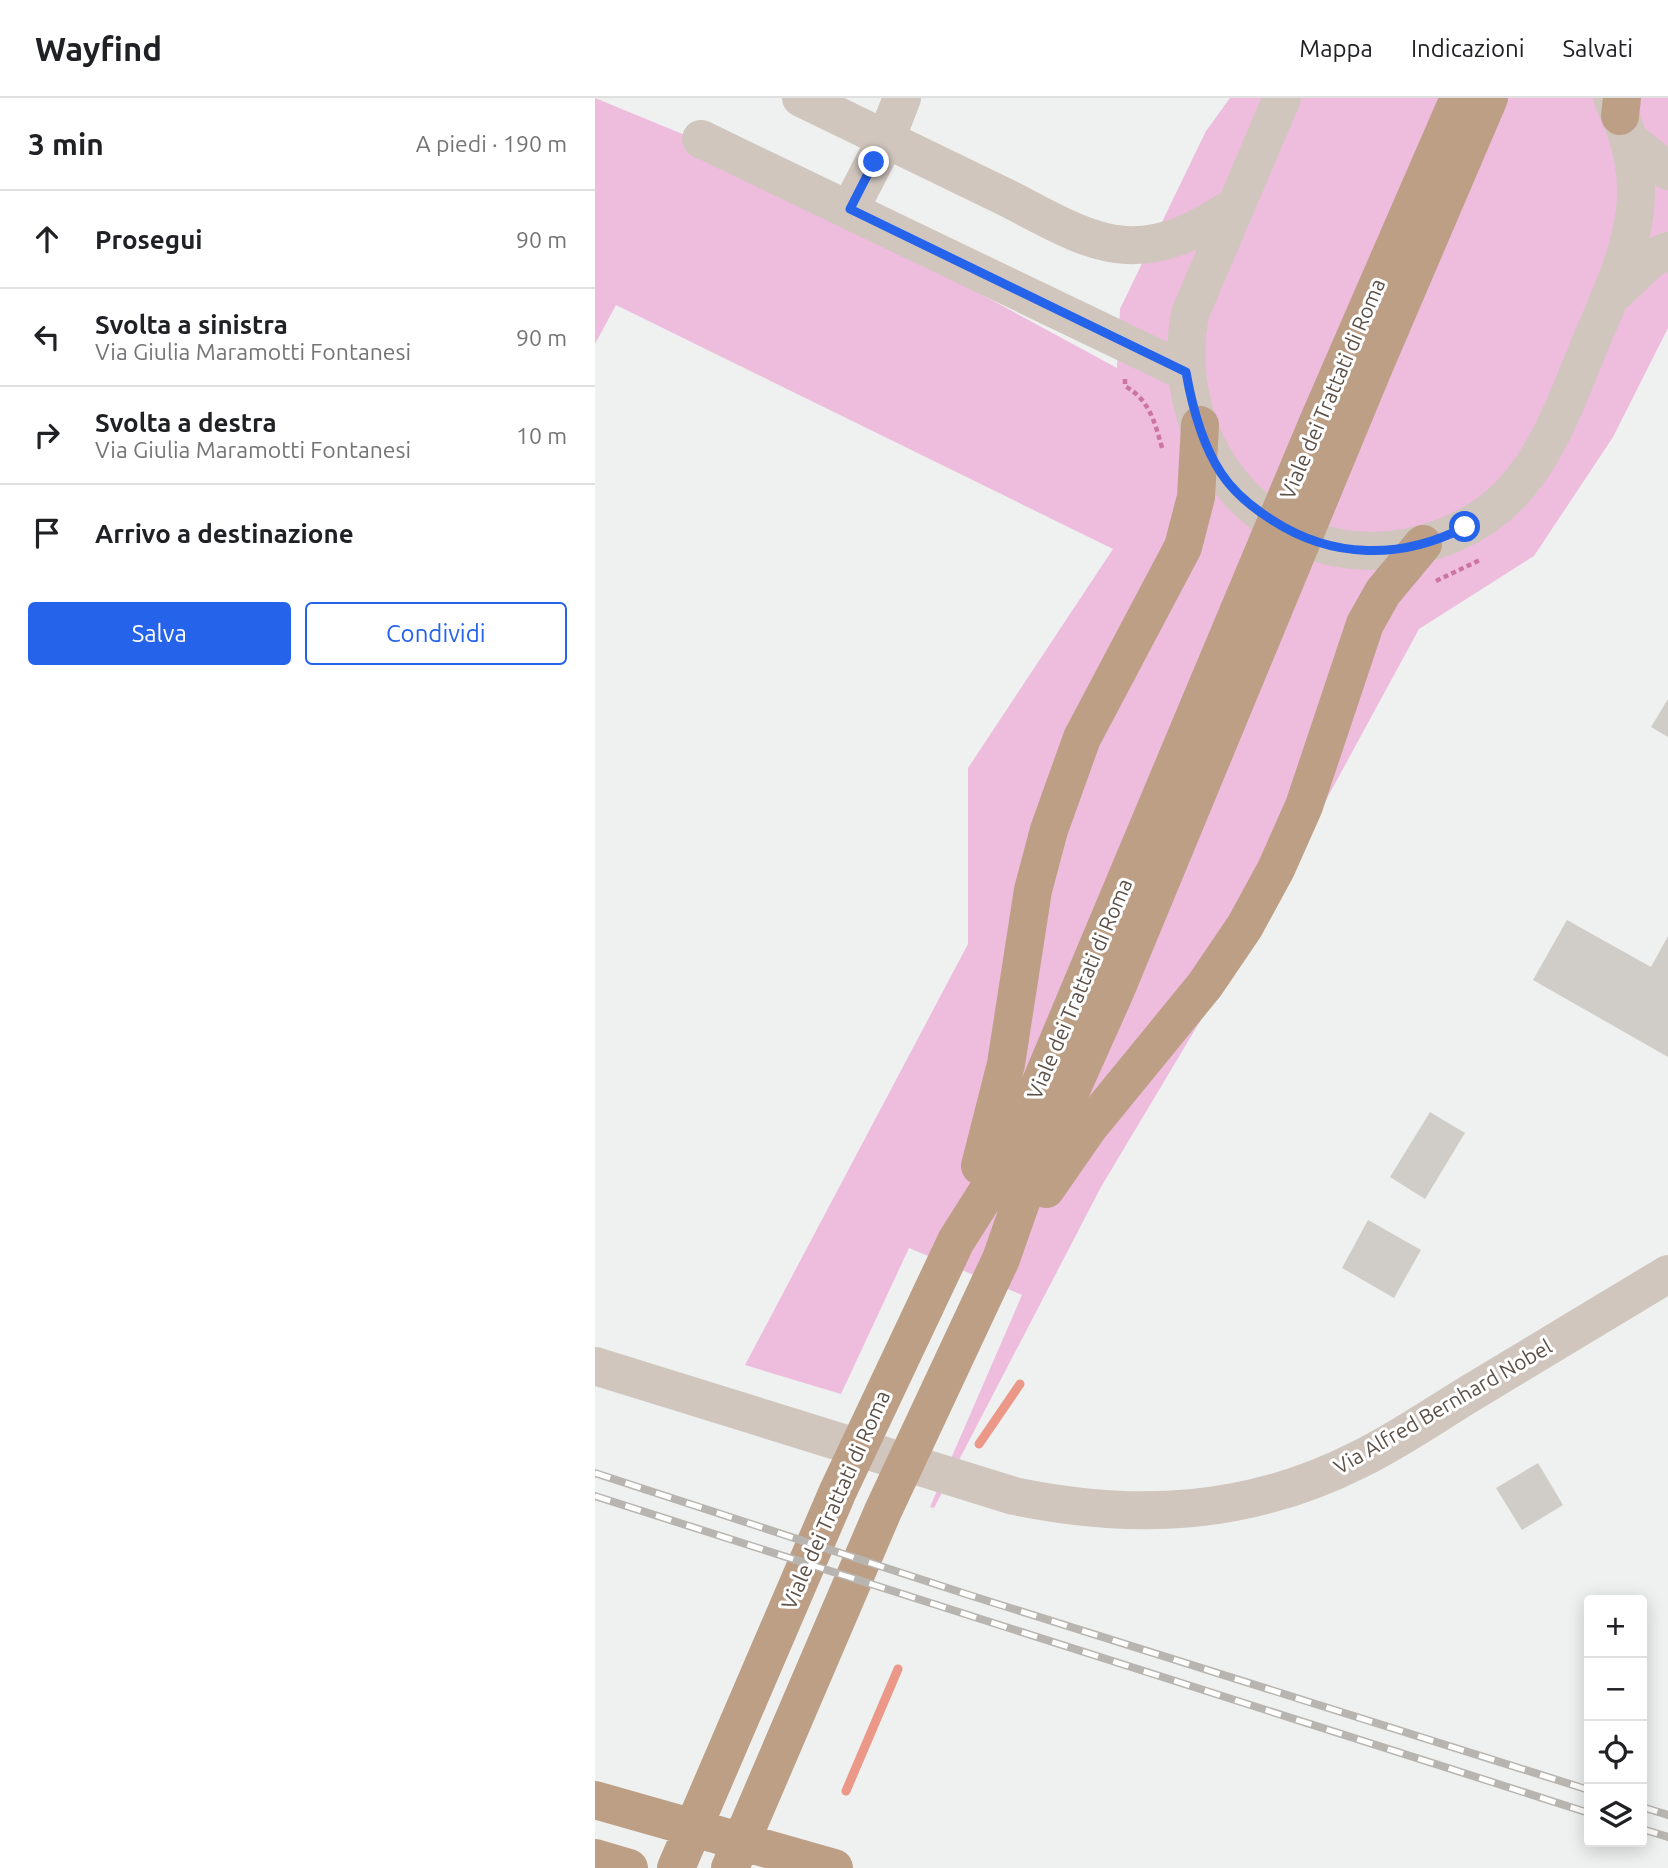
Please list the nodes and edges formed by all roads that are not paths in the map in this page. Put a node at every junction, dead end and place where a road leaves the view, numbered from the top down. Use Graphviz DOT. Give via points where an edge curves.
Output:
graph roads {
  1 [pos="801,98"];
  2 [pos="902,98"];
  3 [pos="1282,98"];
  4 [pos="1459,98"];
  5 [pos="1489,98"];
  6 [pos="1621,113"];
  7 [pos="701,139"];
  8 [pos="886,139"];
  9 [pos="1668,171"];
  10 [pos="1235,206"];
  11 [pos="850,209"];
  12 [pos="1668,251"];
  13 [pos="1609,298"];
  14 [pos="1186,372"];
  15 [pos="1200,425"];
  16 [pos="1423,544"];
  17 [pos="1229,673"];
  18 [pos="951,1253"];
  19 [pos="995,1271"];
  20 [pos="1668,1274"];
  21 [pos="595,1366"];
  22 [pos="595,1800"];
  23 [pos="595,1858"];
  24 [pos="629,1868"];
  25 [pos="676,1868"];
  26 [pos="730,1868"];
  27 [pos="834,1868"];
  1 -- 8 [label="street"];
  2 -- 8 [label="street"];
  3 -- 10 [label="street"];
  4 -- 17 [label="highway, Viale dei Trattati di Roma"];
  5 -- 17 [label="highway, Viale dei Trattati di Roma"];
  6 -- 9 [label="street"];
  6 -- 13 [label="street" via="1637,202 1634,227"];
  7 -- 11 [label="street"];
  8 -- 10 [label="street" via="1103,241 1125,245 1169,240 1189,234"];
  8 -- 11 [label="street"];
  10 -- 14 [label="street" via="1190,314"];
  11 -- 14 [label="street"];
  12 -- 13 [label="street" via="1652,258"];
  13 -- 16 [label="street" via="1532,469 1483,517"];
  14 -- 15 [label="street"];
  15 -- 16 [label="street" via="1230,484 1287,530 1324,546 1356,552"];
  15 -- 18 [label="highway" via="1196,497 1183,547 1082,738 1049,830 1033,890 997,1104"];
  16 -- 19 [label="highway" via="1383,592 1365,624 1304,806 1245,926 1205,985 1089,1127"];
  17 -- 18 [label="highway, Viale dei Trattati di Roma" via="1038,1089 992,1184"];
  17 -- 19 [label="highway, Viale dei Trattati di Roma" via="1115,992"];
  18 -- 25 [label="highway, Viale dei Trattati di Roma" via="838,1492"];
  19 -- 26 [label="highway, Viale dei Trattati di Roma" via="883,1511"];
  20 -- 21 [label="street, Via Alfred Bernhard Nobel" via="1360,1459 1269,1495 1170,1512 1117,1512 1014,1496"];
  22 -- 27 [label="highway"];
  23 -- 24 [label="highway"];
}
